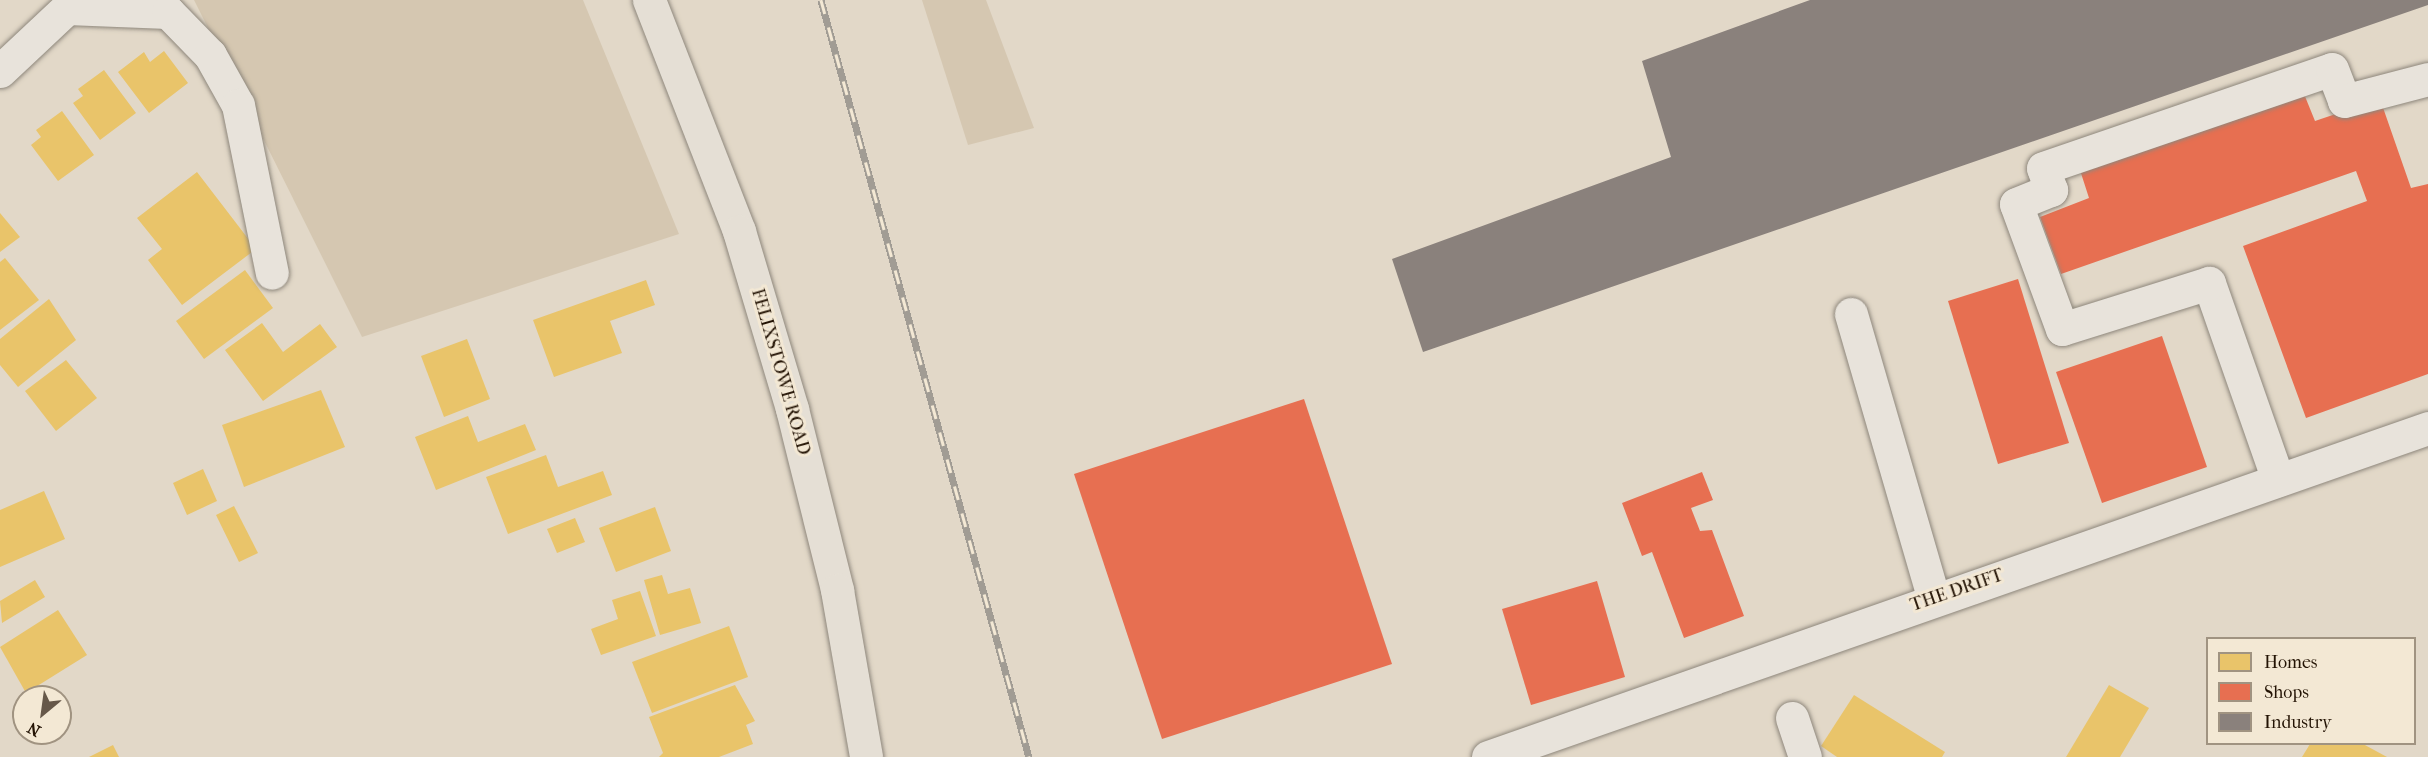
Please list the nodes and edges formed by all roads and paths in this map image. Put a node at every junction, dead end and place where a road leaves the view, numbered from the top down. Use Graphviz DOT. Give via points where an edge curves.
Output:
graph roads {
  1 [pos="649,0"];
  2 [pos="65,4"];
  3 [pos="0,71"];
  4 [pos="2428,79"];
  5 [pos="272,273"];
  6 [pos="1851,314"];
  7 [pos="2428,428"];
  8 [pos="2278,480"];
  9 [pos="1934,599"];
  10 [pos="1792,718"];
  11 [pos="866,757"];
  12 [pos="1488,757"];
  13 [pos="1804,757"];
  1 -- 11 [label="main road, FELIXSTOWE ROAD" via="740,231 792,409 837,590"];
  2 -- 3 [label="street"];
  2 -- 5 [label="street" via="168,12 210,55 238,105"];
  4 -- 8 [label="street" via="2343,100 2332,69 2043,168 2051,190 2016,204 2062,329 2209,283"];
  6 -- 9 [label="street"];
  7 -- 8 [label="street, THE DRIFT"];
  8 -- 9 [label="street, THE DRIFT"];
  9 -- 12 [label="street, THE DRIFT"];
  10 -- 13 [label="street"];
}
